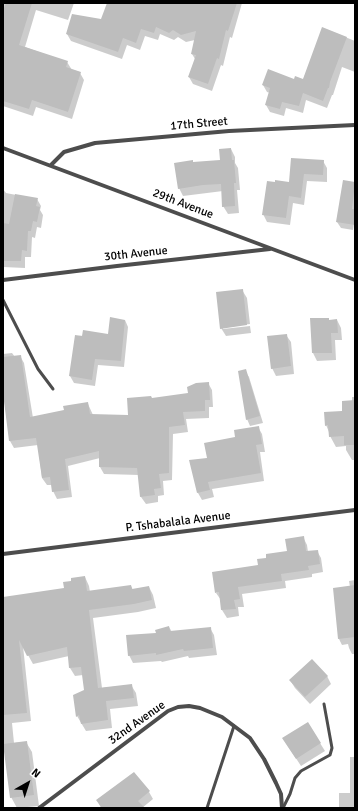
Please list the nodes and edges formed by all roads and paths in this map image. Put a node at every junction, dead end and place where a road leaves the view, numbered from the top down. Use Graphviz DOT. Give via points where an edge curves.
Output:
graph roads {
  1 [pos="355,125"];
  2 [pos="3,148"];
  3 [pos="51,165"];
  4 [pos="272,249"];
  5 [pos="3,280"];
  6 [pos="355,280"];
  7 [pos="3,300"];
  8 [pos="53,389"];
  9 [pos="355,510"];
  10 [pos="3,554"];
  11 [pos="324,704"];
  12 [pos="234,726"];
  13 [pos="39,808"];
  14 [pos="207,808"];
  15 [pos="282,808"];
  1 -- 3 [label="street, 17th Street" via="229,131 96,143 64,152"];
  2 -- 3 [label="street, 29th Avenue"];
  3 -- 4 [label="street, 29th Avenue"];
  4 -- 5 [label="street, 30th Avenue"];
  4 -- 6 [label="street, 29th Avenue"];
  7 -- 8 [label="lane" via="38,369"];
  9 -- 10 [label="street, P. Tshabalala Avenue"];
  11 -- 15 [label="lane" via="332,748 330,755 301,771 295,778"];
  12 -- 13 [label="street, 32nd Avenue" via="212,712 200,708 178,707 168,711"];
  12 -- 14 [label="lane"];
  12 -- 15 [label="street, 32nd Avenue" via="250,738 264,759 281,794"];
}
